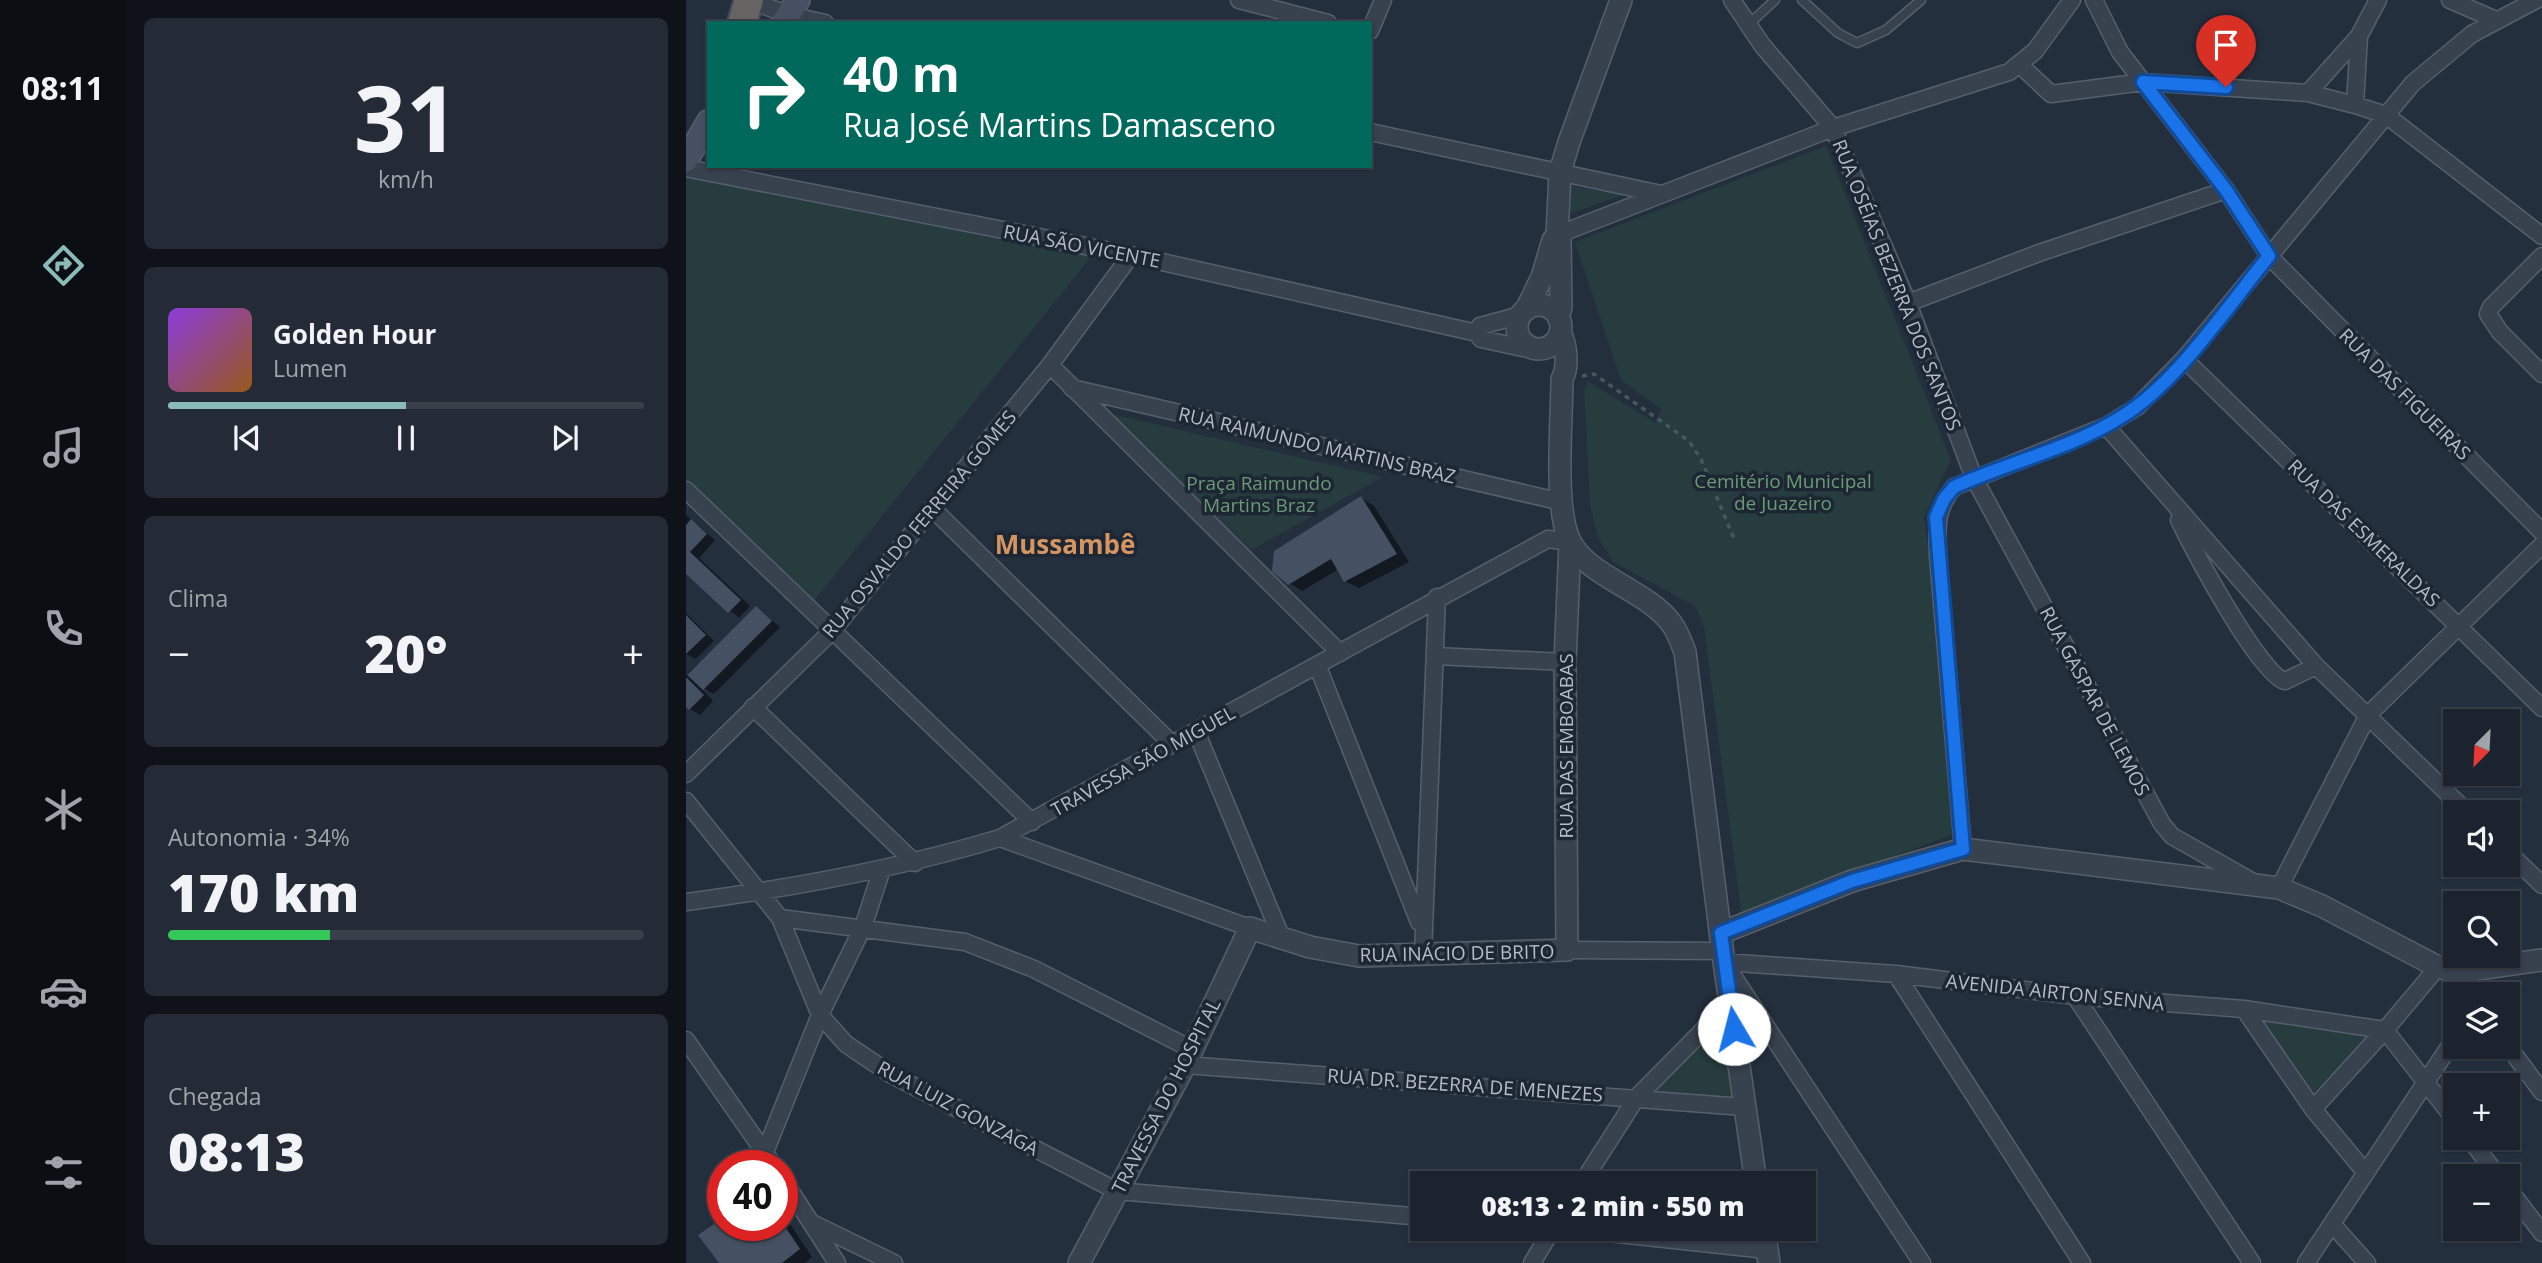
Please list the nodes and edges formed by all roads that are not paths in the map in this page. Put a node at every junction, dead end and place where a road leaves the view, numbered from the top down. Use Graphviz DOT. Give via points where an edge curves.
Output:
graph roads {
  1 [pos="749,0"];
  2 [pos="763,0"];
  3 [pos="1239,0"];
  4 [pos="1383,0"];
  5 [pos="1621,0"];
  6 [pos="1732,0"];
  7 [pos="1775,0"];
  8 [pos="1802,0"];
  9 [pos="1921,0"];
  10 [pos="2072,0"];
  11 [pos="2094,0"];
  12 [pos="2378,0"];
  13 [pos="2449,0"];
  14 [pos="2536,0"];
  15 [pos="790,13"];
  16 [pos="2496,20"];
  17 [pos="743,21"];
  18 [pos="818,21"];
  19 [pos="1320,21"];
  20 [pos="1748,25"];
  21 [pos="1372,26"];
  22 [pos="2359,36"];
  23 [pos="2020,64"];
  24 [pos="2143,82"];
  25 [pos="2308,93"];
  26 [pos="2355,105"];
  27 [pos="2386,115"];
  28 [pos="707,124"];
  29 [pos="1833,128"];
  30 [pos="1372,132"];
  31 [pos="686,160"];
  32 [pos="686,168"];
  33 [pos="1560,172"];
  34 [pos="2226,190"];
  35 [pos="1661,194"];
  36 [pos="1557,235"];
  37 [pos="2542,236"];
  38 [pos="1131,256"];
  39 [pos="2269,256"];
  40 [pos="2542,256"];
  41 [pos="1908,303"];
  42 [pos="1523,313"];
  43 [pos="1559,324"];
  44 [pos="1477,333"];
  45 [pos="1534,348"];
  46 [pos="2184,359"];
  47 [pos="1050,365"];
  48 [pos="2542,374"];
  49 [pos="1562,379"];
  50 [pos="1072,388"];
  51 [pos="2106,426"];
  52 [pos="1974,478"];
  53 [pos="686,490"];
  54 [pos="1562,502"];
  55 [pos="2172,505"];
  56 [pos="932,508"];
  57 [pos="2542,532"];
  58 [pos="1570,542"];
  59 [pos="2542,545"];
  60 [pos="1437,597"];
  61 [pos="2460,626"];
  62 [pos="832,631"];
  63 [pos="1340,653"];
  64 [pos="1435,656"];
  65 [pos="1565,662"];
  66 [pos="2316,666"];
  67 [pos="1318,667"];
  68 [pos="753,707"];
  69 [pos="2542,708"];
  70 [pos="2368,715"];
  71 [pos="1196,731"];
  72 [pos="1172,744"];
  73 [pos="686,774"];
  74 [pos="2455,800"];
  75 [pos="686,801"];
  76 [pos="1032,822"];
  77 [pos="1000,838"];
  78 [pos="1963,849"];
  79 [pos="915,863"];
  80 [pos="2520,864"];
  81 [pos="882,869"];
  82 [pos="2542,885"];
  83 [pos="2268,886"];
  84 [pos="761,892"];
  85 [pos="686,902"];
  86 [pos="780,918"];
  87 [pos="863,927"];
  88 [pos="1421,927"];
  89 [pos="1250,928"];
  90 [pos="1282,939"];
  91 [pos="1723,949"];
  92 [pos="1567,950"];
  93 [pos="1423,955"];
  94 [pos="2542,960"];
  95 [pos="2447,969"];
  96 [pos="1896,974"];
  97 [pos="2459,982"];
  98 [pos="2075,996"];
  99 [pos="1730,1003"];
  100 [pos="2244,1009"];
  101 [pos="820,1015"];
  102 [pos="2385,1031"];
  103 [pos="686,1040"];
  104 [pos="2443,1055"];
  105 [pos="1189,1058"];
  106 [pos="2518,1059"];
  107 [pos="2425,1080"];
  108 [pos="2542,1092"];
  109 [pos="1637,1097"];
  110 [pos="2443,1103"];
  111 [pos="1744,1107"];
  112 [pos="2313,1109"];
  113 [pos="764,1150"];
  114 [pos="773,1150"];
  115 [pos="2478,1150"];
  116 [pos="2489,1164"];
  117 [pos="1590,1171"];
  118 [pos="1754,1171"];
  119 [pos="2365,1172"];
  120 [pos="1117,1191"];
  121 [pos="798,1201"];
  122 [pos="2520,1204"];
  123 [pos="1410,1216"];
  124 [pos="814,1224"];
  125 [pos="2333,1225"];
  126 [pos="2542,1233"];
  127 [pos="1545,1241"];
  128 [pos="1658,1241"];
  129 [pos="1768,1256"];
  130 [pos="837,1263"];
  131 [pos="894,1263"];
  132 [pos="1079,1263"];
  133 [pos="1532,1263"];
  134 [pos="1922,1263"];
  135 [pos="2082,1263"];
  136 [pos="2252,1263"];
  137 [pos="2306,1263"];
  138 [pos="2367,1263"];
  1 -- 17 [label="highway"];
  2 -- 15 [label="street" via="765,6"];
  3 -- 19 [label="street"];
  4 -- 21 [label="street"];
  5 -- 33 [label="street"];
  6 -- 20 [label="street, RUA OSÉIAS BEZERRA DOS SANTOS"];
  7 -- 20 [label="lane"];
  8 -- 9 [label="lane" via="1838,33 1857,43 1886,30"];
  10 -- 23 [label="street"];
  11 -- 24 [label="street, RUA DAS FIGUEIRAS" via="2120,52"];
  12 -- 22 [label="street"];
  13 -- 16 [label="street"];
  14 -- 16 [label="street"];
  15 -- 18 [label="street"];
  16 -- 27 [label="street" via="2431,65"];
  20 -- 29 [label="street, RUA OSÉIAS BEZERRA DOS SANTOS"];
  22 -- 25 [label="street"];
  22 -- 26 [label="street"];
  23 -- 24 [label="street" via="2051,94"];
  23 -- 29 [label="street" via="2009,72"];
  24 -- 25 [label="street"];
  24 -- 34 [label="street, RUA DAS FIGUEIRAS"];
  25 -- 26 [label="street"];
  26 -- 27 [label="street"];
  27 -- 37 [label="street"];
  27 -- 39 [label="street"];
  28 -- 31 [label="main road"];
  29 -- 35 [label="street"];
  29 -- 41 [label="street, RUA OSÉIAS BEZERRA DOS SANTOS"];
  30 -- 33 [label="street"];
  32 -- 38 [label="street, RUA SÃO VICENTE"];
  33 -- 35 [label="street"];
  33 -- 36 [label="street"];
  34 -- 39 [label="street, RUA DAS FIGUEIRAS"];
  34 -- 41 [label="street"];
  35 -- 36 [label="street"];
  36 -- 42 [label="street"];
  36 -- 43 [label="street"];
  38 -- 44 [label="street, RUA SÃO VICENTE"];
  38 -- 47 [label="street, RUA OSVALDO FERREIRA GOMES"];
  39 -- 46 [label="street"];
  39 -- 57 [label="street, RUA DAS FIGUEIRAS"];
  40 -- 48 [label="street" via="2488,314"];
  41 -- 52 [label="street, RUA OSÉIAS BEZERRA DOS SANTOS"];
  42 -- 43 [label="street" via="1540,305 1547,307"];
  42 -- 44 [label="street" via="1480,326"];
  42 -- 45 [label="street" via="1517,330"];
  43 -- 45 [label="street" via="1553,344"];
  43 -- 49 [label="street" via="1565,341"];
  44 -- 45 [label="street, RUA SÃO VICENTE" via="1481,339"];
  45 -- 49 [label="street"];
  46 -- 51 [label="street" via="2137,407"];
  46 -- 61 [label="street, RUA DAS ESMERALDAS"];
  47 -- 50 [label="street"];
  47 -- 56 [label="street, RUA OSVALDO FERREIRA GOMES"];
  49 -- 54 [label="street, RUA DAS EMBOABAS"];
  50 -- 54 [label="street, RUA RAIMUNDO MARTINS BRAZ"];
  50 -- 63 [label="street"];
  51 -- 52 [label="street"];
  51 -- 55 [label="street"];
  52 -- 78 [label="street" via="1954,487 1936,517"];
  52 -- 83 [label="street, RUA GASPAR DE LEMOS" via="2166,831"];
  53 -- 62 [label="street"];
  54 -- 58 [label="street, RUA DAS EMBOABAS"];
  55 -- 66 [label="street"];
  55 -- 66 [label="street" via="2212,584 2269,671 2285,681"];
  56 -- 62 [label="street, RUA OSVALDO FERREIRA GOMES"];
  56 -- 72 [label="street"];
  58 -- 60 [label="street, TRAVESSA SÃO MIGUEL" via="1548,539"];
  58 -- 65 [label="street, RUA DAS EMBOABAS"];
  58 -- 91 [label="street" via="1595,567 1671,622 1685,652"];
  59 -- 61 [label="street"];
  60 -- 63 [label="street, TRAVESSA SÃO MIGUEL"];
  60 -- 64 [label="street"];
  61 -- 69 [label="street, RUA DAS ESMERALDAS"];
  61 -- 70 [label="street"];
  62 -- 68 [label="street, RUA OSVALDO FERREIRA GOMES"];
  62 -- 76 [label="street"];
  63 -- 67 [label="street, TRAVESSA SÃO MIGUEL"];
  64 -- 65 [label="street"];
  64 -- 88 [label="street"];
  65 -- 92 [label="street, RUA DAS EMBOABAS"];
  66 -- 70 [label="street"];
  67 -- 71 [label="street, TRAVESSA SÃO MIGUEL"];
  67 -- 88 [label="street"];
  68 -- 73 [label="street, RUA OSVALDO FERREIRA GOMES"];
  68 -- 79 [label="street"];
  70 -- 74 [label="street"];
  70 -- 83 [label="street"];
  71 -- 72 [label="street, TRAVESSA SÃO MIGUEL"];
  71 -- 90 [label="street"];
  72 -- 76 [label="street, TRAVESSA SÃO MIGUEL"];
  75 -- 84 [label="street, RUA LUIZ GONZAGA"];
  76 -- 77 [label="street, TRAVESSA SÃO MIGUEL"];
  77 -- 79 [label="street, TRAVESSA SÃO MIGUEL"];
  77 -- 89 [label="street, RUA INÁCIO DE BRITO"];
  78 -- 83 [label="street"];
  78 -- 91 [label="street" via="1852,881"];
  79 -- 81 [label="street, TRAVESSA SÃO MIGUEL"];
  80 -- 82 [label="street"];
  81 -- 84 [label="street, TRAVESSA SÃO MIGUEL"];
  81 -- 87 [label="street"];
  83 -- 95 [label="street" via="2322,906"];
  84 -- 85 [label="street, TRAVESSA SÃO MIGUEL"];
  84 -- 86 [label="street, RUA LUIZ GONZAGA"];
  86 -- 87 [label="street"];
  86 -- 101 [label="street, RUA LUIZ GONZAGA"];
  87 -- 101 [label="street"];
  87 -- 105 [label="street" via="965,942 998,953"];
  88 -- 93 [label="street"];
  89 -- 90 [label="street, RUA INÁCIO DE BRITO"];
  89 -- 105 [label="street, TRAVESSA DO HOSPITAL"];
  90 -- 93 [label="street, RUA INÁCIO DE BRITO" via="1359,956"];
  91 -- 92 [label="street, RUA INÁCIO DE BRITO"];
  91 -- 96 [label="street, AVENIDA AIRTON SENNA"];
  91 -- 99 [label="street"];
  91 -- 134 [label="street"];
  92 -- 93 [label="street, RUA INÁCIO DE BRITO"];
  94 -- 95 [label="street"];
  95 -- 97 [label="street"];
  95 -- 102 [label="street"];
  96 -- 98 [label="street, AVENIDA AIRTON SENNA"];
  96 -- 135 [label="street"];
  98 -- 100 [label="street, AVENIDA AIRTON SENNA"];
  98 -- 136 [label="street"];
  99 -- 109 [label="street"];
  99 -- 111 [label="street"];
  100 -- 102 [label="street, AVENIDA AIRTON SENNA"];
  100 -- 112 [label="street"];
  101 -- 114 [label="street"];
  101 -- 120 [label="street, RUA LUIZ GONZAGA" via="846,1044 892,1075"];
  102 -- 107 [label="street"];
  102 -- 112 [label="street"];
  103 -- 113 [label="street"];
  104 -- 107 [label="street"];
  105 -- 109 [label="street, RUA DR. BEZERRA DE MENEZES"];
  105 -- 120 [label="street, TRAVESSA DO HOSPITAL"];
  106 -- 108 [label="street"];
  107 -- 110 [label="street"];
  107 -- 119 [label="street"];
  109 -- 111 [label="street, RUA DR. BEZERRA DE MENEZES"];
  109 -- 117 [label="street"];
  111 -- 118 [label="street"];
  112 -- 119 [label="street"];
  115 -- 116 [label="street"];
  119 -- 125 [label="street"];
  120 -- 123 [label="street"];
  120 -- 132 [label="street, TRAVESSA DO HOSPITAL"];
  121 -- 124 [label="street"];
  122 -- 126 [label="street"];
  124 -- 130 [label="street"];
  124 -- 131 [label="street"];
  125 -- 137 [label="street"];
  125 -- 138 [label="street"];
  127 -- 133 [label="street"];
  128 -- 129 [label="street"];
}
